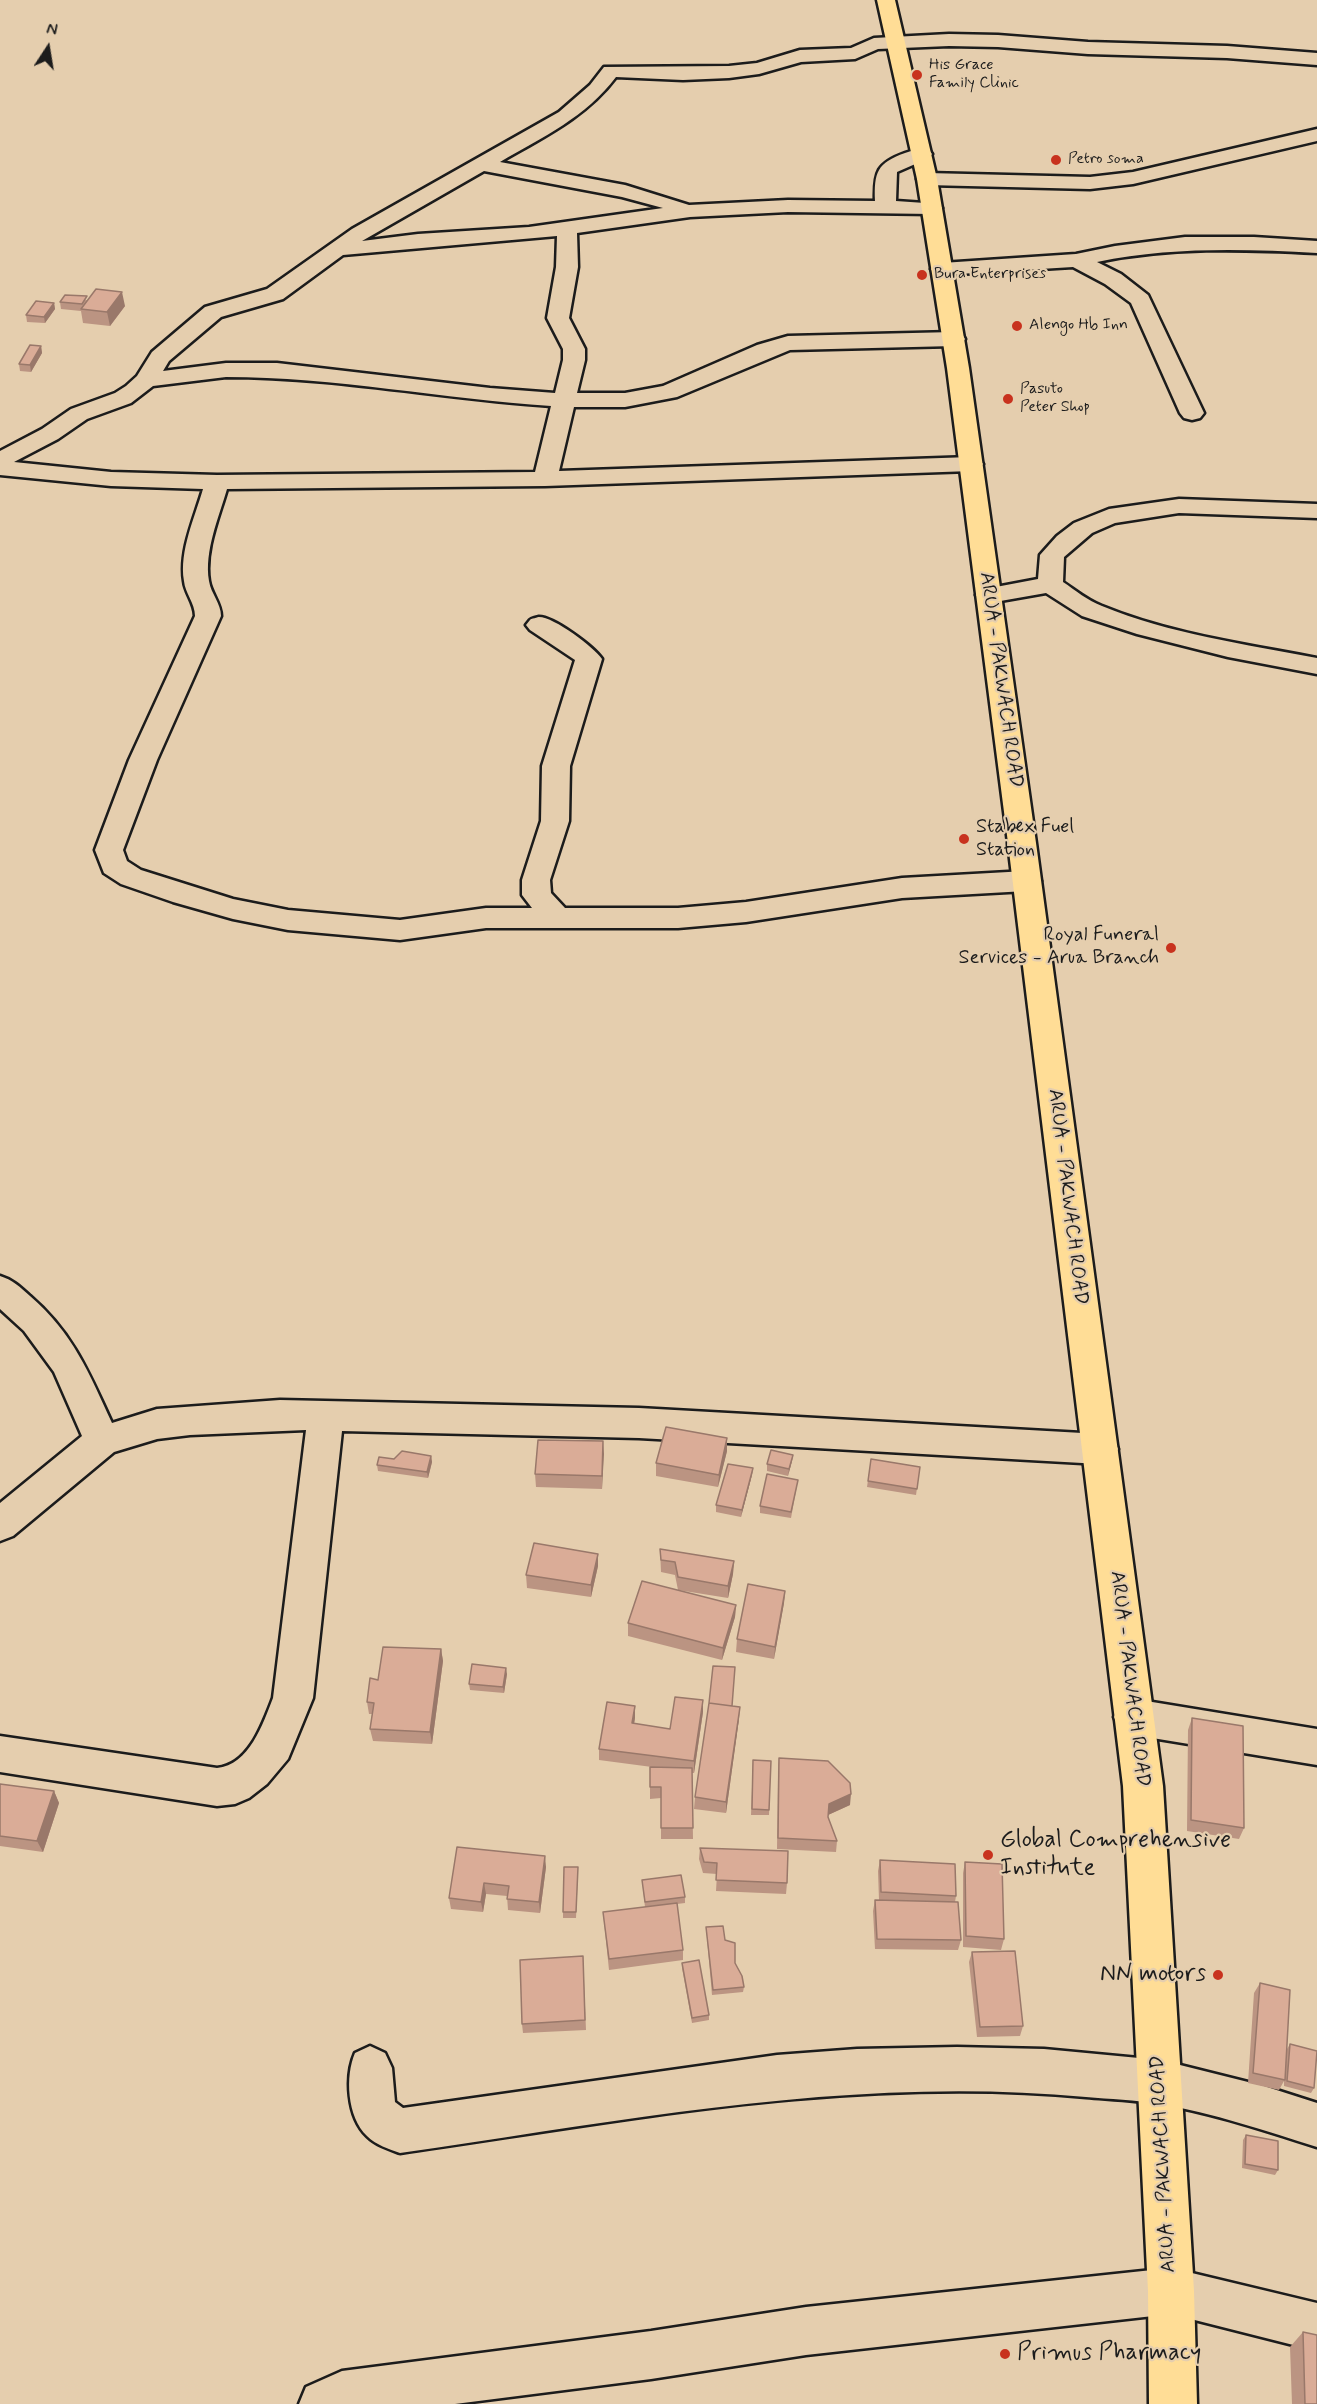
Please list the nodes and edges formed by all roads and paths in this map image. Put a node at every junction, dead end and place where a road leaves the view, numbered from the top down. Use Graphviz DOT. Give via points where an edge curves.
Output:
graph roads {
  1 [pos="886,0"];
  2 [pos="896,43"];
  3 [pos="1317,59"];
  4 [pos="1317,135"];
  5 [pos="480,164"];
  6 [pos="927,180"];
  7 [pos="886,206"];
  8 [pos="690,211"];
  9 [pos="567,228"];
  10 [pos="1317,247"];
  11 [pos="334,251"];
  12 [pos="1076,260"];
  13 [pos="942,269"];
  14 [pos="954,339"];
  15 [pos="146,380"];
  16 [pos="563,400"];
  17 [pos="1192,413"];
  18 [pos="0,460"];
  19 [pos="971,464"];
  20 [pos="0,468"];
  21 [pos="545,479"];
  22 [pos="217,482"];
  23 [pos="1317,511"];
  24 [pos="1050,585"];
  25 [pos="989,595"];
  26 [pos="539,625"];
  27 [pos="1317,666"];
  28 [pos="1026,881"];
  29 [pos="556,918"];
  30 [pos="0,1289"];
  31 [pos="326,1416"];
  32 [pos="102,1441"];
  33 [pos="1100,1449"];
  34 [pos="0,1525"];
  35 [pos="1134,1717"];
  36 [pos="1317,1747"];
  37 [pos="0,1754"];
  38 [pos="370,2068"];
  39 [pos="1160,2082"];
  40 [pos="1317,2126"];
  41 [pos="1171,2291"];
  42 [pos="1317,2327"];
  43 [pos="323,2404"];
  44 [pos="1173,2404"];
  1 -- 2 [label="main road, ARUA - PAKWACH ROAD"];
  2 -- 3 [label="street" via="998,41"];
  2 -- 5 [label="street" via="874,44 855,53 795,56 737,71 684,74 611,70 597,89 566,117"];
  2 -- 6 [label="main road, ARUA - PAKWACH ROAD"];
  4 -- 6 [label="street" via="1110,182"];
  5 -- 8 [label="street" via="625,191"];
  5 -- 11 [label="street"];
  6 -- 7 [label="street"];
  6 -- 7 [label="street" via="894,164 884,179"];
  6 -- 13 [label="main road, ARUA - PAKWACH ROAD"];
  7 -- 8 [label="street"];
  8 -- 9 [label="street"];
  9 -- 11 [label="street"];
  9 -- 16 [label="street" via="567,267 558,318 575,355"];
  10 -- 12 [label="street" via="1185,243"];
  11 -- 15 [label="street" via="275,294 209,314 160,357"];
  12 -- 13 [label="street"];
  12 -- 17 [label="street" via="1113,279 1140,300"];
  13 -- 14 [label="main road, ARUA - PAKWACH ROAD"];
  14 -- 16 [label="street" via="800,342 765,350 669,392 625,400"];
  14 -- 19 [label="main road, ARUA - PAKWACH ROAD"];
  15 -- 16 [label="street" via="226,370 278,370"];
  15 -- 18 [label="street" via="123,398 84,411"];
  16 -- 21 [label="street"];
  19 -- 21 [label="street"];
  19 -- 25 [label="main road, ARUA - PAKWACH ROAD"];
  20 -- 22 [label="street" via="111,479"];
  21 -- 22 [label="street"];
  22 -- 29 [label="street" via="195,574 208,616 143,760 109,850 114,866 131,877 183,895 288,920 400,930 486,918"];
  23 -- 24 [label="street" via="1179,506 1109,516 1083,528 1052,555"];
  24 -- 25 [label="street"];
  24 -- 27 [label="street" via="1091,611 1146,629"];
  25 -- 28 [label="main road, ARUA - PAKWACH ROAD"];
  26 -- 29 [label="street" via="589,659 556,766 555,821 536,880 537,895"];
  28 -- 29 [label="street" via="902,888 746,912 678,918"];
  28 -- 33 [label="main road, ARUA - PAKWACH ROAD"];
  30 -- 32 [label="street" via="36,1321 68,1364"];
  31 -- 32 [label="street" via="172,1422"];
  31 -- 33 [label="street" via="639,1423"];
  31 -- 37 [label="street" via="292,1698 274,1746 254,1772 235,1785 217,1787"];
  32 -- 34 [label="street"];
  33 -- 35 [label="main road, ARUA - PAKWACH ROAD"];
  35 -- 36 [label="street"];
  35 -- 39 [label="main road, ARUA - PAKWACH ROAD" via="1143,1786"];
  38 -- 39 [label="street" via="374,2108 392,2128 400,2131 777,2077 857,2071 1044,2071"];
  39 -- 40 [label="street" via="1264,2108"];
  39 -- 41 [label="main road, ARUA - PAKWACH ROAD"];
  41 -- 42 [label="street"];
  41 -- 43 [label="street" via="806,2331 355,2393"];
  41 -- 44 [label="main road, ARUA - PAKWACH ROAD"];
}
